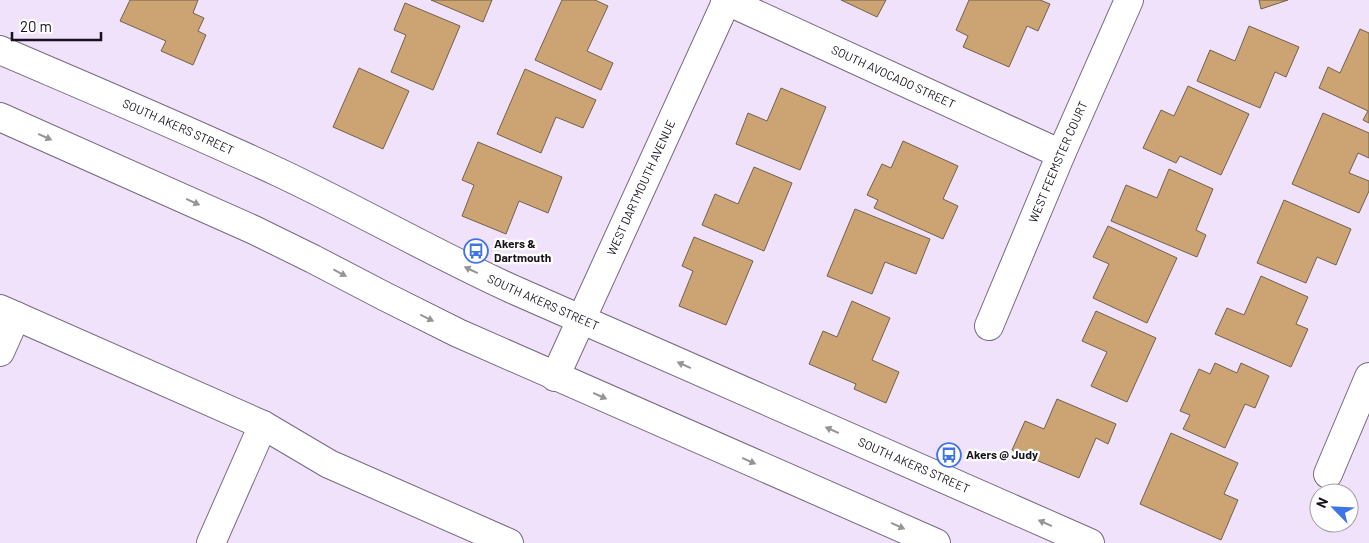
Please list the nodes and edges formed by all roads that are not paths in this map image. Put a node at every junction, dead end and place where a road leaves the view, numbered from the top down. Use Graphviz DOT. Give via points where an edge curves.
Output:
graph roads {
  1 [pos="726,0"];
  2 [pos="1129,0"];
  3 [pos="0,50"];
  4 [pos="0,117"];
  5 [pos="1061,154"];
  6 [pos="8,312"];
  7 [pos="581,320"];
  8 [pos="989,326"];
  9 [pos="0,352"];
  10 [pos="555,376"];
  11 [pos="1369,377"];
  12 [pos="263,425"];
  13 [pos="1328,474"];
  14 [pos="497,541"];
  15 [pos="211,543"];
  16 [pos="936,543"];
  17 [pos="1090,543"];
  1 -- 5 [label="main road, SOUTH AVOCADO STREET"];
  1 -- 7 [label="main road, WEST DARTMOUTH AVENUE"];
  2 -- 5 [label="main road, WEST FEEMSTER COURT"];
  7 -- 3 [label="main road, SOUTH AKERS STREET, one-way" via="453,262 277,172"];
  4 -- 10 [label="main road, one-way" via="254,230 428,319"];
  5 -- 8 [label="main road, WEST FEEMSTER COURT"];
  6 -- 9 [label="main road"];
  6 -- 12 [label="main road"];
  7 -- 10 [label="main road, WEST DARTMOUTH AVENUE"];
  17 -- 7 [label="main road, SOUTH AKERS STREET, one-way"];
  10 -- 16 [label="main road, one-way"];
  11 -- 13 [label="main road"];
  12 -- 14 [label="main road" via="329,464"];
  12 -- 15 [label="main road"];
}
